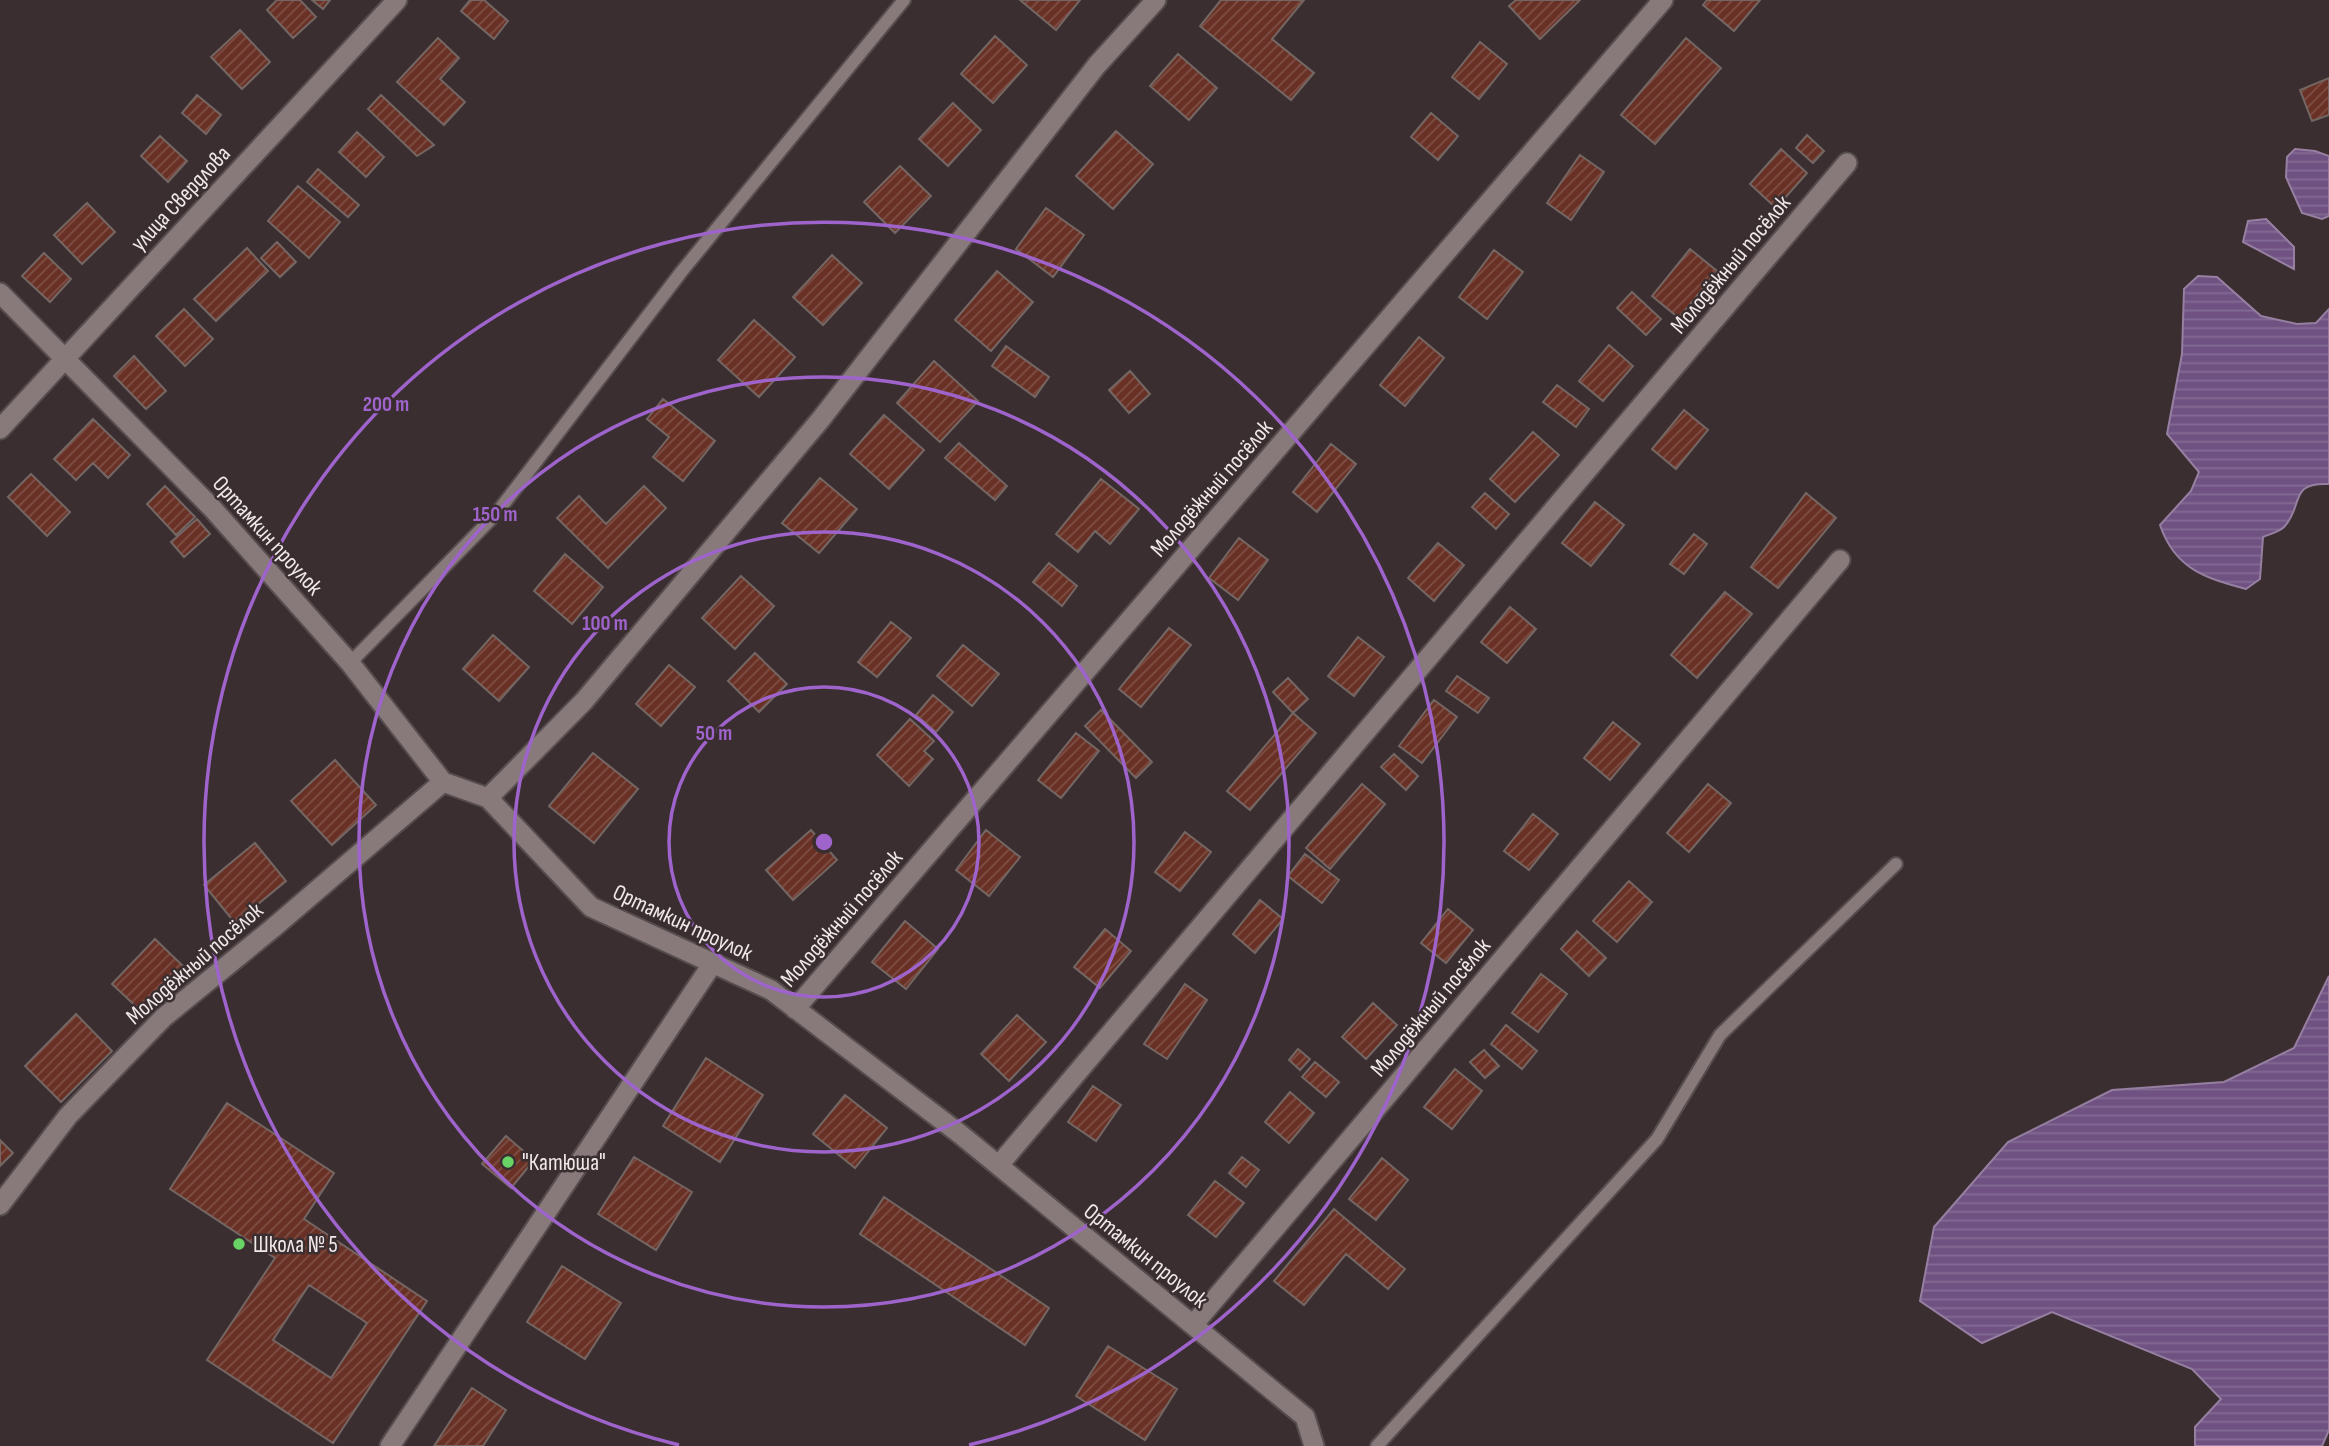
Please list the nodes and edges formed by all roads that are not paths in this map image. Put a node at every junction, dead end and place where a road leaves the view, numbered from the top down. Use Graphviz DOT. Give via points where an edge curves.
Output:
graph roads {
  1 [pos="397,0"];
  2 [pos="904,0"];
  3 [pos="1156,0"];
  4 [pos="1663,0"];
  5 [pos="1847,163"];
  6 [pos="0,293"];
  7 [pos="65,359"];
  8 [pos="0,429"];
  9 [pos="1840,560"];
  10 [pos="349,663"];
  11 [pos="443,782"];
  12 [pos="488,797"];
  13 [pos="1896,864"];
  14 [pos="713,963"];
  15 [pos="795,1009"];
  16 [pos="999,1166"];
  17 [pos="0,1205"];
  18 [pos="1193,1325"];
  19 [pos="390,1446"];
  20 [pos="1314,1446"];
  21 [pos="1377,1446"];
  1 -- 7 [label="street, улица Свердлова"];
  2 -- 10 [label="lane" via="682,271 496,514"];
  3 -- 12 [label="street" via="1097,65 821,419 584,701"];
  4 -- 15 [label="street, Молодёжный посёлок"];
  5 -- 16 [label="street, Молодёжный посёлок"];
  6 -- 7 [label="street, Ортамкин проулок"];
  7 -- 8 [label="street, улица Свердлова"];
  7 -- 10 [label="street, Ортамкин проулок" via="212,508"];
  9 -- 18 [label="street, Молодёжный посёлок"];
  10 -- 11 [label="street, Ортамкин проулок"];
  11 -- 12 [label="street, Ортамкин проулок"];
  11 -- 17 [label="street, Молодёжный посёлок" via="164,1017 68,1116"];
  12 -- 14 [label="street, Ортамкин проулок" via="591,907"];
  13 -- 21 [label="lane" via="1720,1035 1657,1139"];
  14 -- 15 [label="street, Ортамкин проулок" via="771,990"];
  14 -- 19 [label="street"];
  15 -- 16 [label="street, Ортамкин проулок"];
  16 -- 18 [label="street, Ортамкин проулок"];
  18 -- 20 [label="street, Ортамкин проулок" via="1305,1417"];
}
